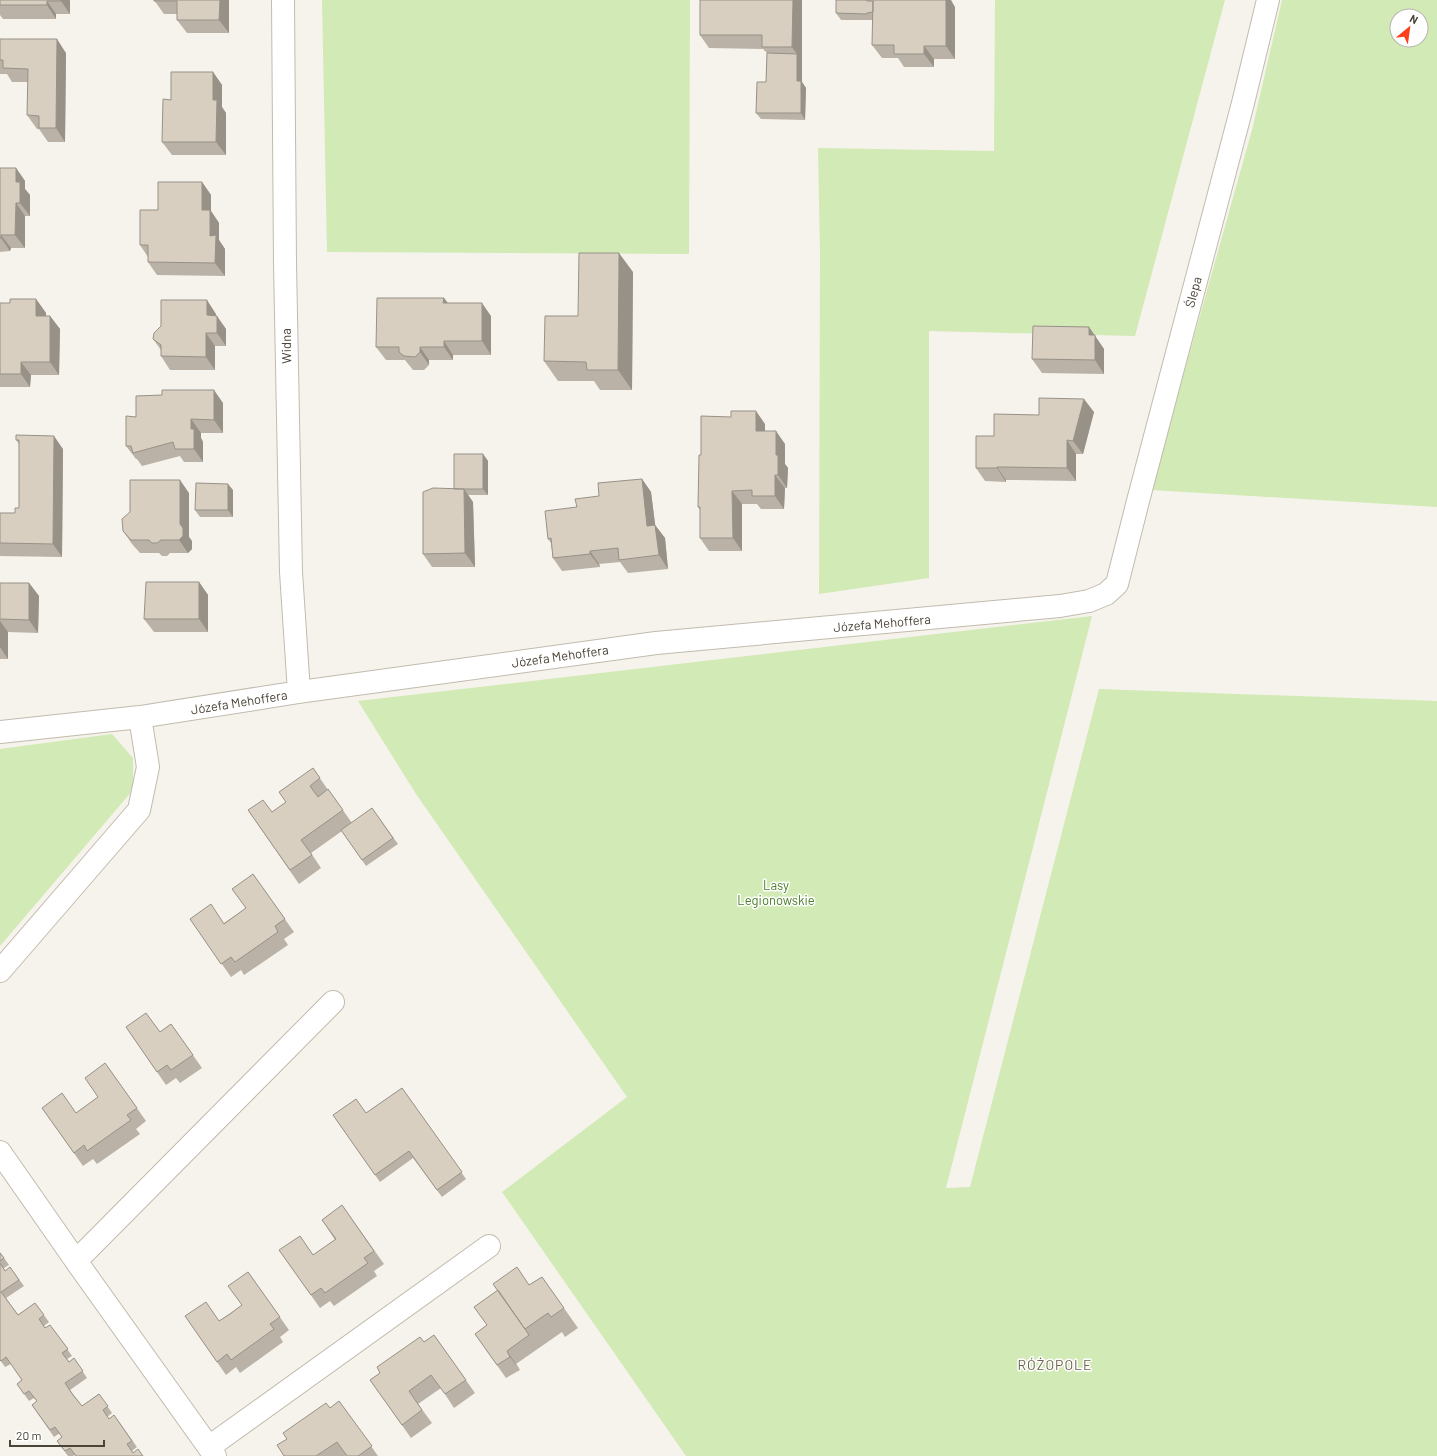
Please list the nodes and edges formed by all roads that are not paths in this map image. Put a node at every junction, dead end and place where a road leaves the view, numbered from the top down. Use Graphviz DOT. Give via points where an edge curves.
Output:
graph roads {
  1 [pos="283,0"];
  2 [pos="1268,0"];
  3 [pos="1117,584"];
  4 [pos="299,692"];
  5 [pos="140,717"];
  6 [pos="0,732"];
  7 [pos="0,971"];
  8 [pos="333,1002"];
  9 [pos="0,1152"];
  10 [pos="489,1246"];
  11 [pos="76,1261"];
  12 [pos="212,1452"];
  1 -- 4 [label="street, Widna" via="291,572"];
  2 -- 3 [label="street, Ślepa"];
  3 -- 4 [label="street, Józefa Mehoffera" via="1106,594 1060,606 656,643"];
  4 -- 5 [label="street, Józefa Mehoffera"];
  5 -- 6 [label="street, Józefa Mehoffera"];
  5 -- 7 [label="street" via="148,767 139,810"];
  8 -- 11 [label="street"];
  9 -- 11 [label="street"];
  10 -- 12 [label="street"];
  11 -- 12 [label="street"];
}
